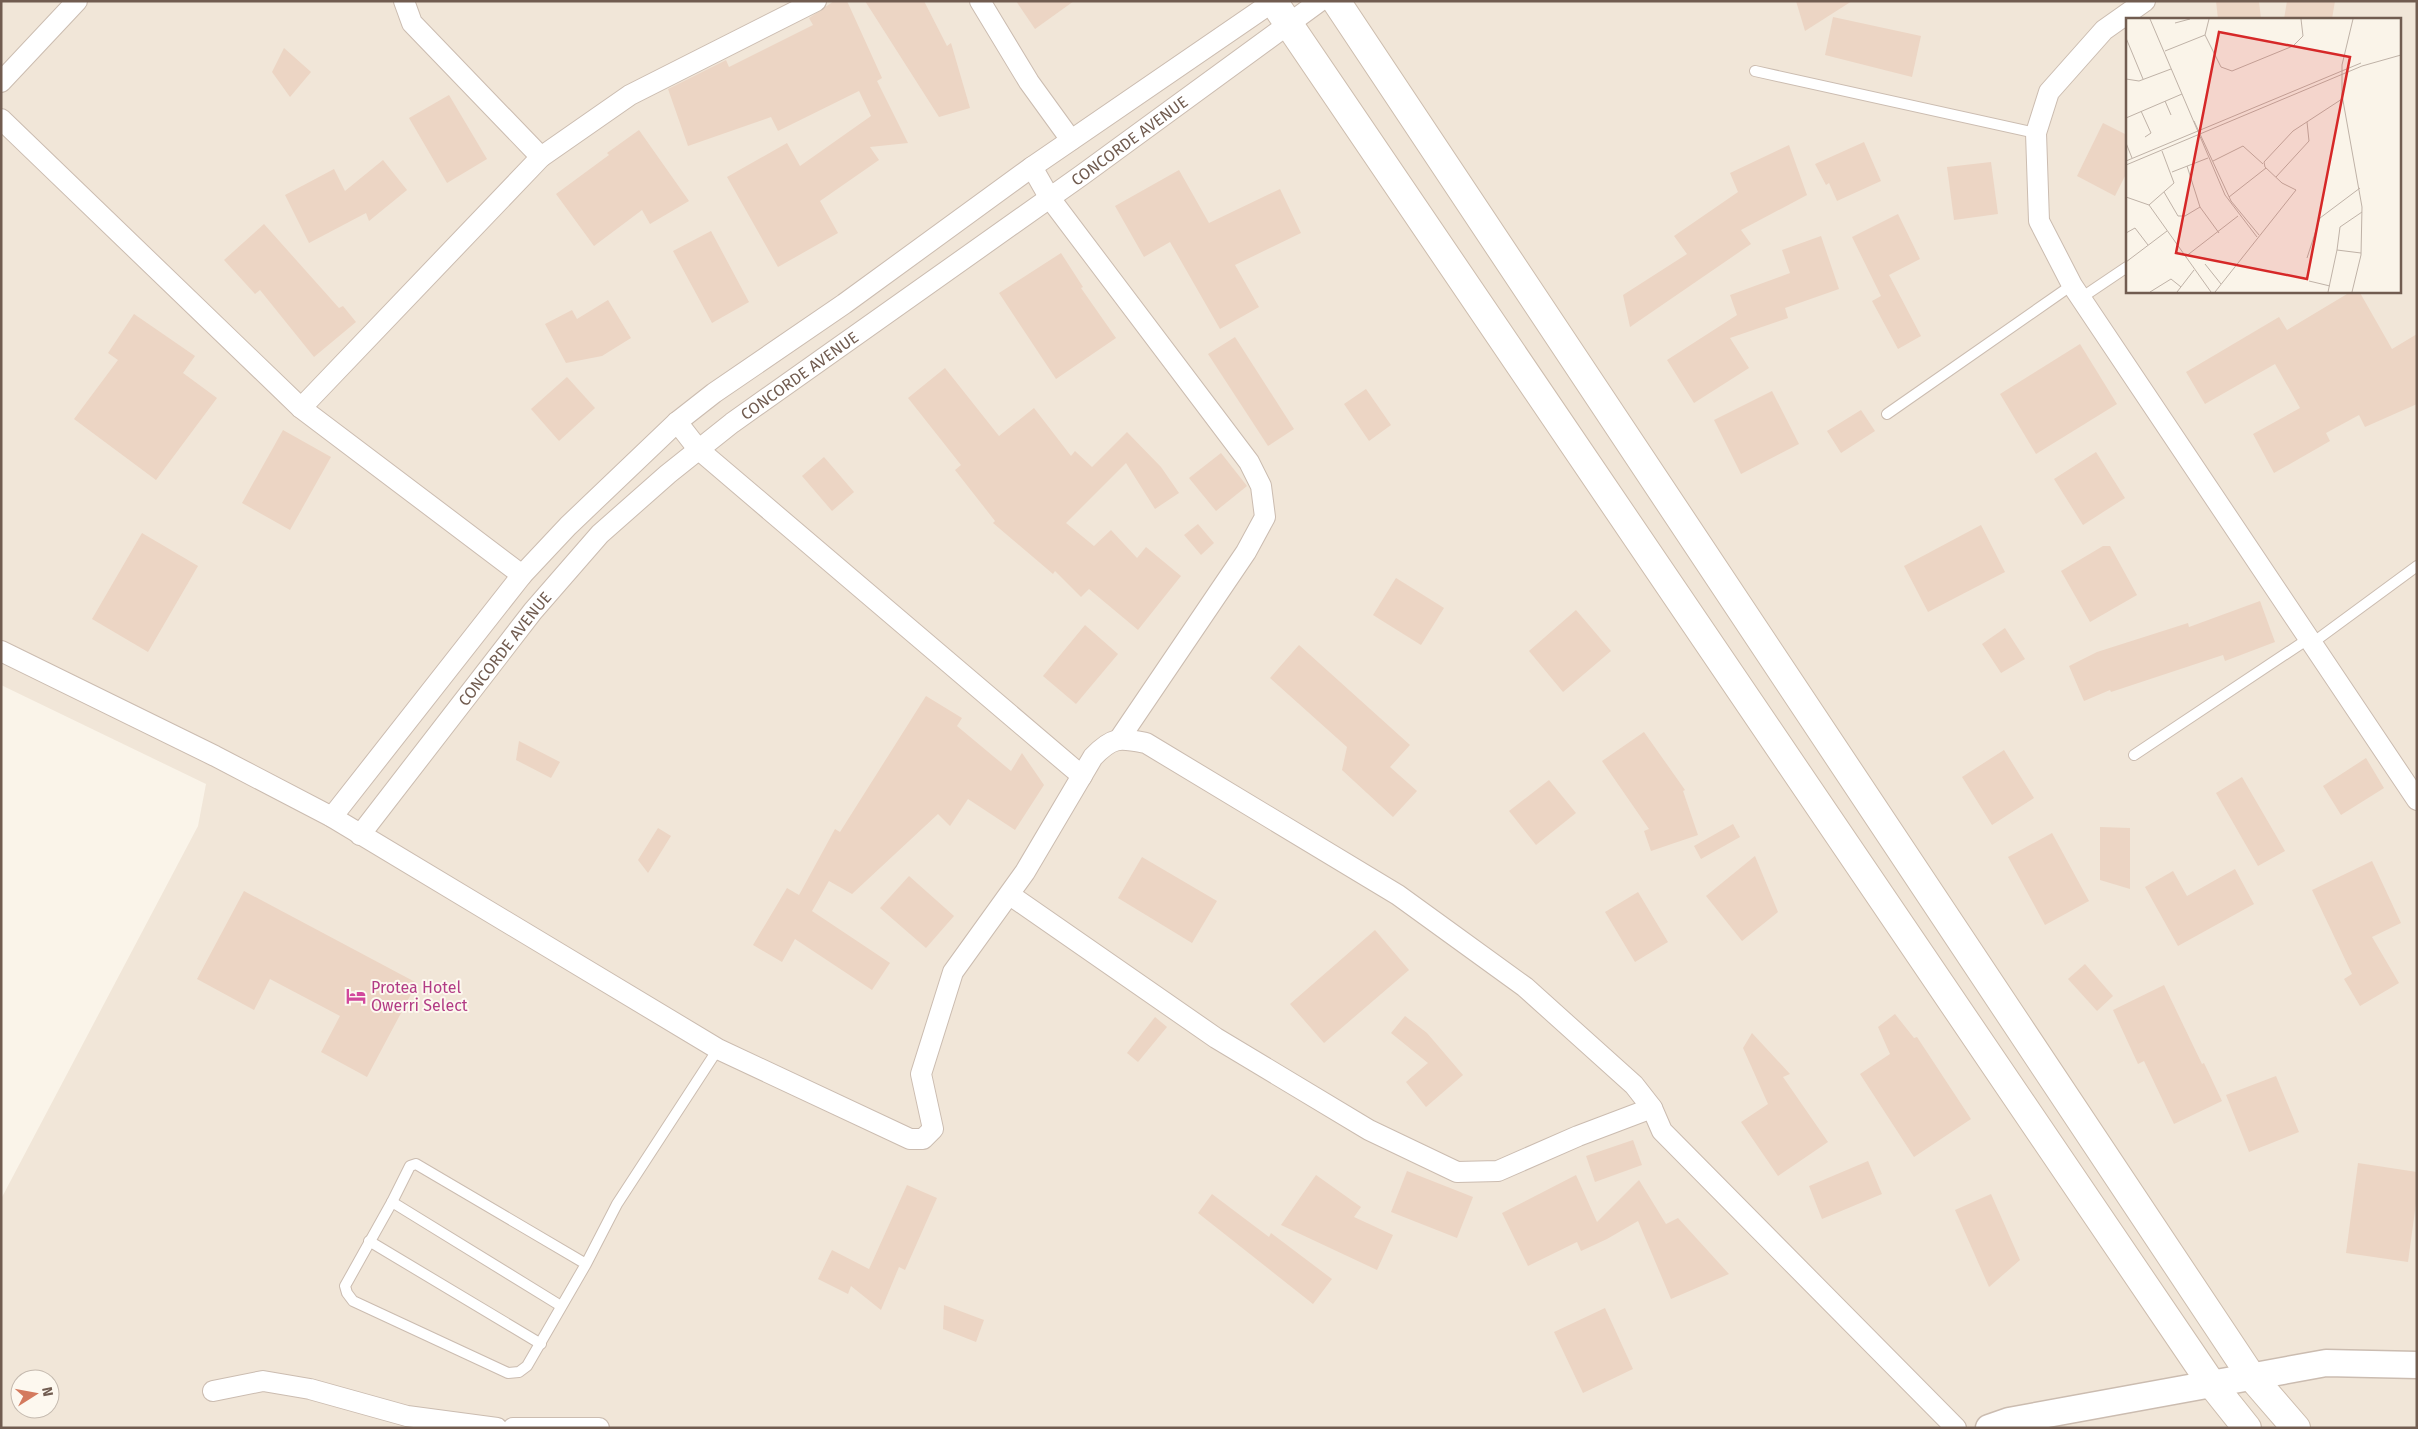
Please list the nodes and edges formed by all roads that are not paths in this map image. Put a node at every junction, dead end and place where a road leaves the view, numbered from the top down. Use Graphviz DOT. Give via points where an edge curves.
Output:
graph roads {
  1 [pos="77,1"];
  2 [pos="404,1"];
  3 [pos="816,1"];
  4 [pos="980,1"];
  5 [pos="1320,1"];
  6 [pos="1336,1"];
  7 [pos="2144,1"];
  8 [pos="1277,7"];
  9 [pos="1755,70"];
  10 [pos="1,82"];
  11 [pos="1,119"];
  12 [pos="2036,133"];
  13 [pos="1071,140"];
  14 [pos="541,157"];
  15 [pos="1032,168"];
  16 [pos="1049,197"];
  17 [pos="2126,267"];
  18 [pos="2076,292"];
  19 [pos="301,408"];
  20 [pos="1887,414"];
  21 [pos="677,422"];
  22 [pos="698,449"];
  23 [pos="2417,566"];
  24 [pos="522,575"];
  25 [pos="2309,641"];
  26 [pos="1,651"];
  27 [pos="1120,738"];
  28 [pos="2134,755"];
  29 [pos="1082,776"];
  30 [pos="2417,800"];
  31 [pos="332,817"];
  32 [pos="360,835"];
  33 [pos="1010,894"];
  34 [pos="718,1049"];
  35 [pos="1652,1108"];
  36 [pos="392,1202"];
  37 [pos="369,1241"];
  38 [pos="586,1264"];
  39 [pos="561,1306"];
  40 [pos="541,1344"];
  41 [pos="2417,1365"];
  42 [pos="2251,1376"];
  43 [pos="2211,1383"];
  44 [pos="213,1391"];
  45 [pos="497,1428"];
  46 [pos="513,1428"];
  47 [pos="599,1428"];
  48 [pos="1956,1428"];
  49 [pos="1989,1428"];
  50 [pos="2247,1428"];
  51 [pos="2296,1428"];
  1 -- 10 [label="street"];
  2 -- 14 [label="street" via="412,22"];
  3 -- 14 [label="street" via="630,95"];
  4 -- 13 [label="street" via="1029,82"];
  5 -- 8 [label="street, CONCORDE AVENUE"];
  6 -- 42 [label="main road"];
  7 -- 12 [label="street" via="2104,30 2049,92"];
  8 -- 13 [label="street, CONCORDE AVENUE"];
  8 -- 16 [label="street, CONCORDE AVENUE"];
  8 -- 43 [label="main road"];
  9 -- 12 [label="lane"];
  11 -- 19 [label="street"];
  12 -- 18 [label="street" via="2039,221"];
  13 -- 15 [label="street, CONCORDE AVENUE"];
  14 -- 19 [label="street"];
  15 -- 16 [label="street"];
  15 -- 21 [label="street, CONCORDE AVENUE"];
  16 -- 22 [label="street, CONCORDE AVENUE"];
  16 -- 27 [label="street" via="1249,462 1261,486 1265,517 1246,552"];
  17 -- 18 [label="lane"];
  18 -- 20 [label="lane"];
  18 -- 25 [label="street"];
  19 -- 24 [label="street"];
  21 -- 22 [label="street"];
  21 -- 24 [label="street, CONCORDE AVENUE" via="568,526"];
  22 -- 29 [label="street"];
  22 -- 32 [label="street, CONCORDE AVENUE" via="600,534 561,578"];
  23 -- 25 [label="lane"];
  24 -- 31 [label="street, CONCORDE AVENUE"];
  25 -- 28 [label="lane"];
  25 -- 30 [label="street"];
  26 -- 31 [label="street"];
  27 -- 29 [label="street" via="1106,744 1093,757"];
  27 -- 35 [label="street" via="1146,743 1398,895 1525,987 1634,1085"];
  29 -- 33 [label="street"];
  31 -- 32 [label="street"];
  32 -- 34 [label="street"];
  33 -- 34 [label="street" via="953,972 921,1074 933,1129 923,1138 910,1139"];
  33 -- 35 [label="street" via="1216,1038 1369,1130 1457,1172 1498,1171"];
  34 -- 38 [label="lane" via="616,1204"];
  35 -- 48 [label="street" via="1662,1131"];
  36 -- 37 [label="lane"];
  36 -- 38 [label="lane" via="410,1166 420,1164"];
  36 -- 39 [label="lane"];
  37 -- 40 [label="lane"];
  37 -- 40 [label="lane" via="344,1286 353,1301 508,1373 519,1372 527,1366"];
  38 -- 39 [label="lane"];
  39 -- 40 [label="lane"];
  41 -- 42 [label="street" via="2326,1363"];
  42 -- 43 [label="street"];
  42 -- 51 [label="main road"];
  43 -- 49 [label="street" via="2010,1421"];
  43 -- 50 [label="main road"];
  44 -- 45 [label="street" via="263,1382 310,1389 407,1416"];
  46 -- 47 [label="street"];
}
